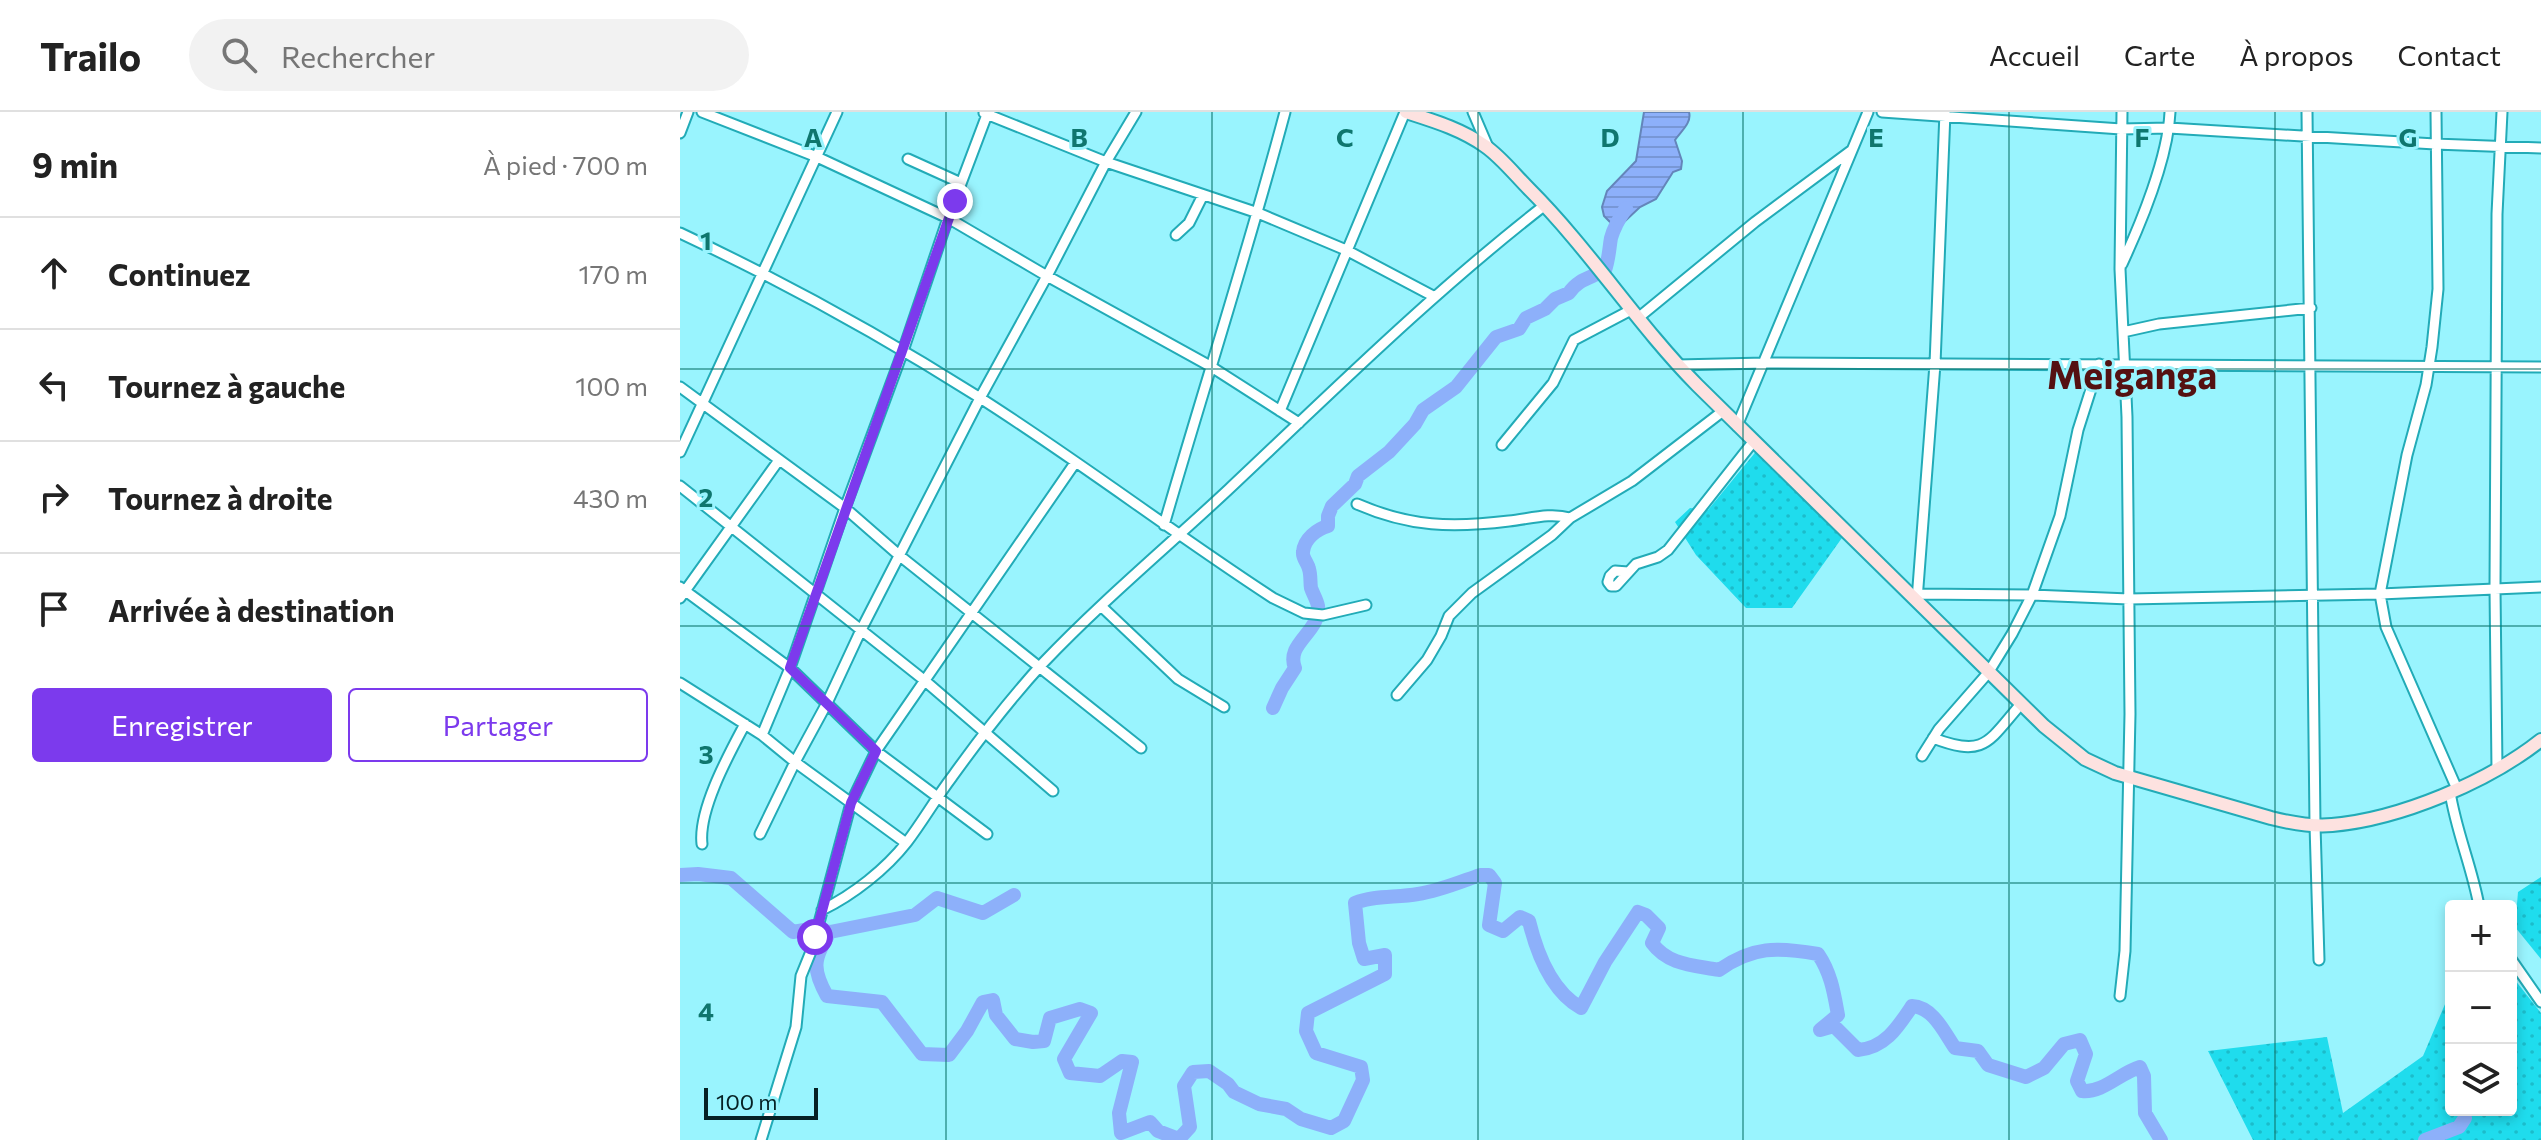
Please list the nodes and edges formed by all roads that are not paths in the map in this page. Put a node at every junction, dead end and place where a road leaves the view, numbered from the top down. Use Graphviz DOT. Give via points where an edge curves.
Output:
graph roads {
  1 [pos="688,112"];
  2 [pos="702,112"];
  3 [pos="837,112"];
  4 [pos="1136,112"];
  5 [pos="1285,112"];
  6 [pos="1406,112"];
  7 [pos="1473,112"];
  8 [pos="1868,112"];
  9 [pos="1882,112"];
  10 [pos="2122,112"];
  11 [pos="2170,112"];
  12 [pos="2307,112"];
  13 [pos="2436,112"];
  14 [pos="2502,112"];
  15 [pos="985,113"];
  16 [pos="1945,114"];
  17 [pos="2169,128"];
  18 [pos="2121,129"];
  19 [pos="680,133"];
  20 [pos="2307,135"];
  21 [pos="2435,144"];
  22 [pos="2501,146"];
  23 [pos="1488,147"];
  24 [pos="2541,148"];
  25 [pos="1852,150"];
  26 [pos="817,157"];
  27 [pos="908,159"];
  28 [pos="1106,162"];
  29 [pos="961,183"];
  30 [pos="1203,195"];
  31 [pos="1545,205"];
  32 [pos="1258,213"];
  33 [pos="948,218"];
  34 [pos="680,233"];
  35 [pos="1176,235"];
  36 [pos="1346,250"];
  37 [pos="2120,269"];
  38 [pos="764,273"];
  39 [pos="1047,276"];
  40 [pos="1433,296"];
  41 [pos="2311,308"];
  42 [pos="1634,314"];
  43 [pos="2123,332"];
  44 [pos="903,351"];
  45 [pos="1765,363"];
  46 [pos="1935,364"];
  47 [pos="2099,364"];
  48 [pos="2124,364"];
  49 [pos="1677,365"];
  50 [pos="2311,365"];
  51 [pos="1210,366"];
  52 [pos="2429,366"];
  53 [pos="2497,367"];
  54 [pos="2541,367"];
  55 [pos="680,387"];
  56 [pos="980,398"];
  57 [pos="702,403"];
  58 [pos="1280,411"];
  59 [pos="1723,411"];
  60 [pos="1299,423"];
  61 [pos="1737,426"];
  62 [pos="1753,442"];
  63 [pos="1502,445"];
  64 [pos="680,452"];
  65 [pos="779,460"];
  66 [pos="1075,463"];
  67 [pos="680,486"];
  68 [pos="1357,504"];
  69 [pos="845,508"];
  70 [pos="1570,518"];
  71 [pos="732,525"];
  72 [pos="1164,525"];
  73 [pos="1180,534"];
  74 [pos="900,556"];
  75 [pos="1628,572"];
  76 [pos="2541,587"];
  77 [pos="2495,588"];
  78 [pos="682,592"];
  79 [pos="2380,594"];
  80 [pos="816,595"];
  81 [pos="2032,595"];
  82 [pos="2312,595"];
  83 [pos="1917,598"];
  84 [pos="2129,599"];
  85 [pos="1366,605"];
  86 [pos="1101,606"];
  87 [pos="973,613"];
  88 [pos="861,630"];
  89 [pos="1041,666"];
  90 [pos="790,668"];
  91 [pos="1988,673"];
  92 [pos="924,680"];
  93 [pos="680,683"];
  94 [pos="1397,695"];
  95 [pos="827,703"];
  96 [pos="2021,704"];
  97 [pos="1224,707"];
  98 [pos="745,724"];
  99 [pos="987,732"];
  100 [pos="762,735"];
  101 [pos="1933,738"];
  102 [pos="2540,741"];
  103 [pos="1141,748"];
  104 [pos="876,751"];
  105 [pos="1922,756"];
  106 [pos="795,762"];
  107 [pos="2497,770"];
  108 [pos="2129,777"];
  109 [pos="2453,790"];
  110 [pos="1053,791"];
  111 [pos="936,798"];
  112 [pos="851,803"];
  113 [pos="2315,825"];
  114 [pos="760,834"];
  115 [pos="987,834"];
  116 [pos="906,843"];
  117 [pos="702,844"];
  118 [pos="2478,900"];
  119 [pos="822,911"];
  120 [pos="2319,960"];
  121 [pos="2517,968"];
  122 [pos="2120,996"];
  123 [pos="2541,1002"];
  124 [pos="761,1140"];
  1 -- 19 [label="street"];
  2 -- 26 [label="street"];
  3 -- 26 [label="street"];
  4 -- 28 [label="street"];
  5 -- 32 [label="street"];
  6 -- 23 [label="street"];
  6 -- 36 [label="street"];
  7 -- 23 [label="street"];
  8 -- 25 [label="street"];
  9 -- 16 [label="street"];
  10 -- 18 [label="street"];
  11 -- 17 [label="street"];
  12 -- 20 [label="street"];
  13 -- 21 [label="street"];
  14 -- 22 [label="street"];
  15 -- 28 [label="street"];
  15 -- 29 [label="street"];
  16 -- 18 [label="street"];
  16 -- 46 [label="street"];
  17 -- 18 [label="street"];
  17 -- 20 [label="street"];
  17 -- 37 [label="street"];
  18 -- 37 [label="street"];
  20 -- 21 [label="street"];
  20 -- 41 [label="street"];
  21 -- 22 [label="street"];
  21 -- 52 [label="street" via="2438,289"];
  22 -- 24 [label="street"];
  22 -- 53 [label="street"];
  23 -- 31 [label="street"];
  25 -- 42 [label="street"];
  25 -- 45 [label="street"];
  26 -- 33 [label="street"];
  26 -- 38 [label="street"];
  27 -- 29 [label="street"];
  28 -- 30 [label="street"];
  28 -- 39 [label="street"];
  29 -- 33 [label="street"];
  30 -- 32 [label="street"];
  30 -- 35 [label="street" via="1189,223"];
  31 -- 40 [label="street"];
  31 -- 42 [label="street"];
  32 -- 36 [label="street"];
  32 -- 51 [label="street"];
  33 -- 39 [label="street"];
  33 -- 44 [label="street"];
  34 -- 38 [label="street"];
  36 -- 40 [label="street"];
  36 -- 58 [label="street"];
  37 -- 43 [label="street"];
  38 -- 44 [label="street"];
  38 -- 57 [label="street"];
  39 -- 51 [label="street"];
  39 -- 56 [label="street"];
  40 -- 60 [label="street"];
  41 -- 43 [label="street"];
  41 -- 50 [label="street"];
  42 -- 49 [label="street"];
  42 -- 63 [label="street" via="1574,340 1545,395"];
  43 -- 48 [label="street"];
  44 -- 56 [label="street"];
  44 -- 69 [label="street"];
  45 -- 46 [label="street"];
  45 -- 49 [label="street"];
  45 -- 61 [label="street"];
  46 -- 47 [label="street"];
  46 -- 83 [label="street"];
  47 -- 48 [label="street"];
  47 -- 81 [label="street" via="2060,516"];
  48 -- 50 [label="street"];
  48 -- 84 [label="street"];
  49 -- 59 [label="street"];
  50 -- 52 [label="street"];
  50 -- 82 [label="street"];
  51 -- 58 [label="street"];
  51 -- 72 [label="street"];
  52 -- 53 [label="street"];
  52 -- 79 [label="street"];
  53 -- 54 [label="street"];
  53 -- 77 [label="street"];
  55 -- 57 [label="street"];
  56 -- 66 [label="street"];
  56 -- 74 [label="street"];
  57 -- 64 [label="street"];
  57 -- 65 [label="street"];
  58 -- 60 [label="street"];
  59 -- 61 [label="street"];
  59 -- 70 [label="street" via="1619,490"];
  60 -- 73 [label="street"];
  61 -- 62 [label="street"];
  62 -- 75 [label="street" via="1668,550"];
  62 -- 83 [label="street"];
  65 -- 69 [label="street"];
  65 -- 71 [label="street"];
  66 -- 72 [label="street"];
  66 -- 87 [label="street"];
  67 -- 71 [label="street"];
  68 -- 70 [label="street" via="1432,525"];
  69 -- 74 [label="street"];
  69 -- 80 [label="street"];
  70 -- 94 [label="street" via="1454,610 1427,660"];
  71 -- 78 [label="street"];
  71 -- 80 [label="street"];
  72 -- 73 [label="street"];
  73 -- 85 [label="street" via="1273,598 1304,613 1330,615"];
  73 -- 86 [label="street"];
  74 -- 87 [label="street"];
  74 -- 88 [label="street"];
  76 -- 77 [label="street"];
  77 -- 79 [label="street"];
  77 -- 107 [label="street"];
  78 -- 90 [label="street"];
  79 -- 82 [label="street"];
  79 -- 109 [label="street" via="2386,627"];
  80 -- 88 [label="street"];
  80 -- 90 [label="street"];
  81 -- 83 [label="street"];
  81 -- 84 [label="street"];
  81 -- 91 [label="street"];
  82 -- 84 [label="street"];
  82 -- 113 [label="street"];
  83 -- 91 [label="street"];
  84 -- 108 [label="street"];
  86 -- 89 [label="street"];
  86 -- 97 [label="street" via="1178,679"];
  87 -- 89 [label="street"];
  87 -- 92 [label="street"];
  88 -- 92 [label="street"];
  88 -- 95 [label="street"];
  89 -- 99 [label="street"];
  89 -- 103 [label="street"];
  90 -- 95 [label="street"];
  90 -- 100 [label="street"];
  91 -- 96 [label="street"];
  91 -- 101 [label="street"];
  92 -- 99 [label="street"];
  92 -- 104 [label="street"];
  93 -- 98 [label="street"];
  95 -- 104 [label="street"];
  95 -- 106 [label="street"];
  96 -- 101 [label="street" via="1979,745 1963,748"];
  96 -- 108 [label="street" via="2085,759"];
  98 -- 100 [label="street"];
  98 -- 117 [label="street" via="709,801"];
  99 -- 110 [label="street"];
  99 -- 111 [label="street"];
  100 -- 106 [label="street"];
  101 -- 105 [label="street"];
  102 -- 107 [label="street"];
  104 -- 111 [label="street"];
  104 -- 112 [label="street"];
  106 -- 112 [label="street"];
  106 -- 114 [label="street"];
  107 -- 109 [label="street"];
  108 -- 113 [label="street" via="2271,818"];
  108 -- 122 [label="street"];
  109 -- 113 [label="street" via="2355,822"];
  109 -- 118 [label="street" via="2458,834"];
  111 -- 115 [label="street"];
  111 -- 116 [label="street"];
  112 -- 116 [label="street"];
  112 -- 119 [label="street"];
  113 -- 120 [label="street"];
  116 -- 119 [label="street"];
  119 -- 124 [label="street" via="801,976 796,1027"];
  121 -- 123 [label="street"];
}
